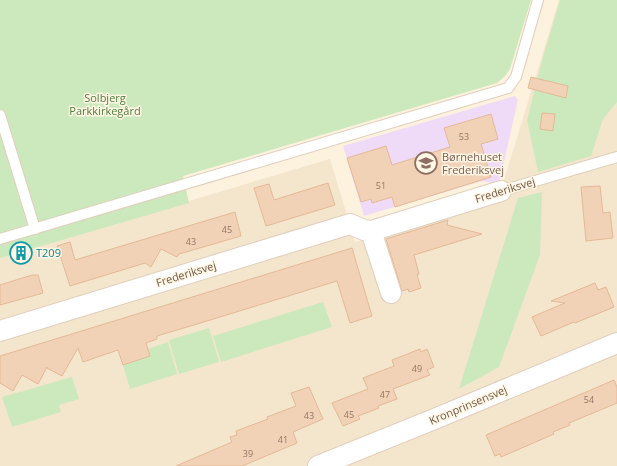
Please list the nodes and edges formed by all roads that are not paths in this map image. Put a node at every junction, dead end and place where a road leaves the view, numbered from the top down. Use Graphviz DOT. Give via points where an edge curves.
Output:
graph roads {
  1 [pos="538,0"];
  2 [pos="0,115"];
  3 [pos="617,157"];
  4 [pos="501,191"];
  5 [pos="35,229"];
  6 [pos="371,231"];
  7 [pos="0,239"];
  8 [pos="391,293"];
  9 [pos="0,331"];
  10 [pos="617,343"];
  11 [pos="318,466"];
  1 -- 5 [label="lane" via="516,77 508,88"];
  2 -- 5 [label="lane"];
  3 -- 4 [label="lane, Frederiksvej"];
  4 -- 6 [label="street, Frederiksvej"];
  5 -- 7 [label="lane"];
  6 -- 8 [label="street"];
  6 -- 9 [label="street, Frederiksvej" via="350,224"];
  10 -- 11 [label="street, Kronprinsensvej"];
}
